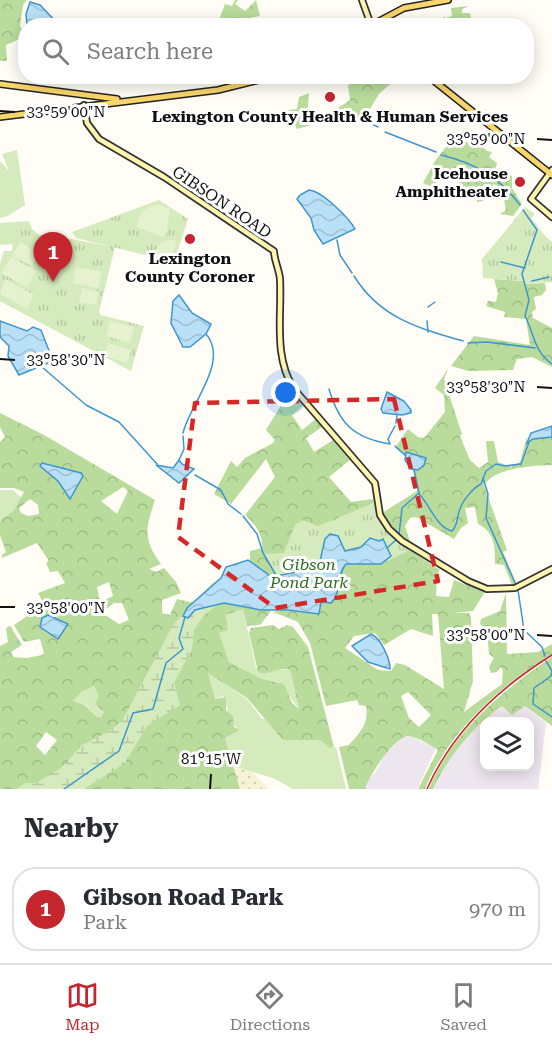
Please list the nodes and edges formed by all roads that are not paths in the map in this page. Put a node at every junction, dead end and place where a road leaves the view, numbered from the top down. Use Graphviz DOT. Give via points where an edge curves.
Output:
graph roads {
  1 [pos="362,0"];
  2 [pos="448,0"];
  3 [pos="368,18"];
  4 [pos="385,18"];
  5 [pos="0,84"];
  6 [pos="242,84"];
  7 [pos="438,84"];
  8 [pos="62,94"];
  9 [pos="75,95"];
  10 [pos="124,101"];
  11 [pos="84,105"];
  12 [pos="67,108"];
  13 [pos="0,117"];
  14 [pos="551,173"];
  15 [pos="552,217"];
  16 [pos="552,569"];
  1 -- 3 [label="street"];
  2 -- 4 [label="main road" via="404,8"];
  5 -- 8 [label="main road"];
  6 -- 10 [label="main road"];
  7 -- 14 [label="main road"];
  8 -- 9 [label="main road"];
  8 -- 11 [label="main road"];
  8 -- 12 [label="main road" via="70,100"];
  9 -- 10 [label="main road"];
  9 -- 11 [label="main road"];
  10 -- 11 [label="main road"];
  11 -- 12 [label="main road"];
  11 -- 16 [label="street, GIBSON ROAD" via="87,123 99,139 164,177 274,251 280,279 281,353 285,371 294,389 375,483 378,510 392,533 487,589 515,588"];
  12 -- 13 [label="main road"];
  14 -- 15 [label="street" via="532,195 532,201"];
}
